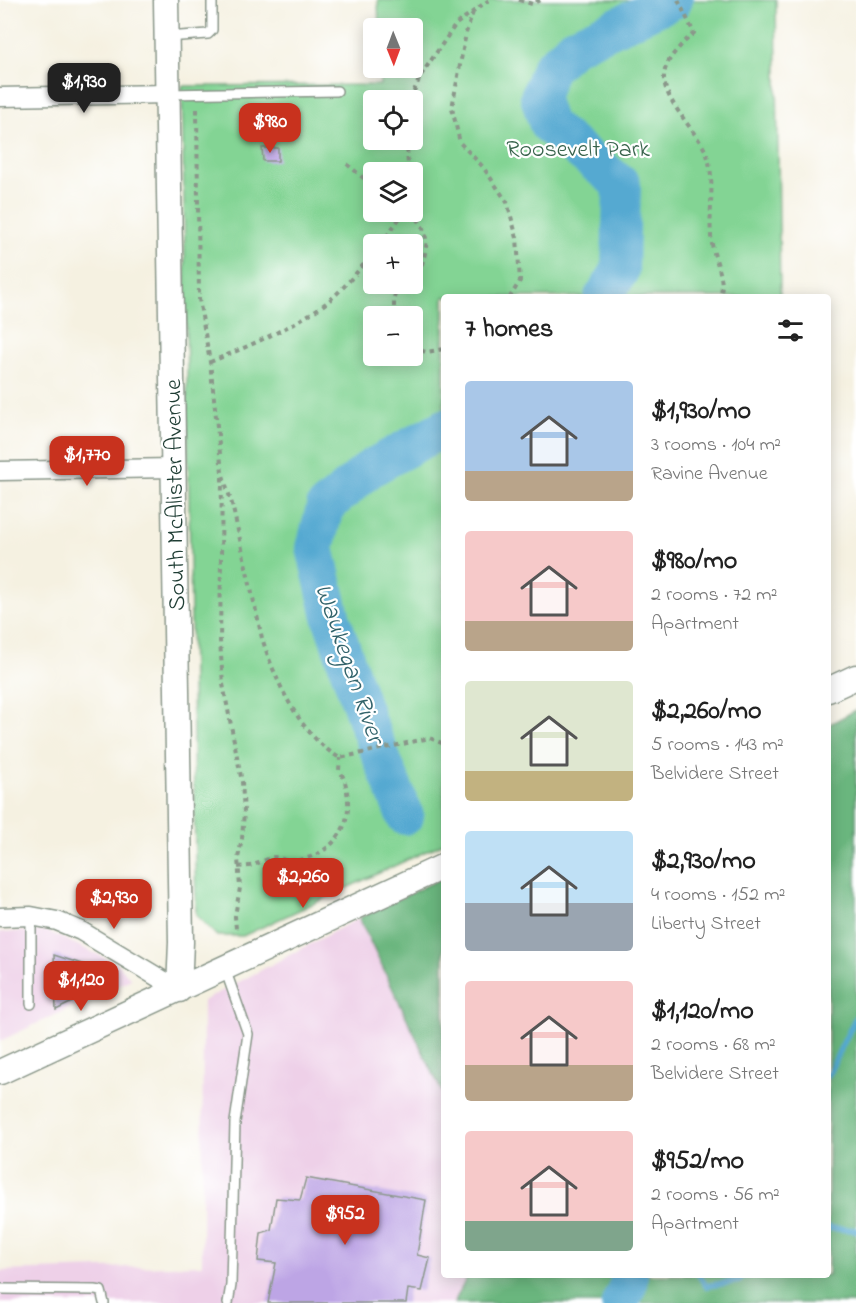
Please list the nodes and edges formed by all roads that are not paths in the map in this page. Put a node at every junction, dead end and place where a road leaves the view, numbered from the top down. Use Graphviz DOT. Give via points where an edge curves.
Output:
graph roads {
  1 [pos="166,0"];
  2 [pos="212,0"];
  3 [pos="167,37"];
  4 [pos="337,91"];
  5 [pos="168,94"];
  6 [pos="0,97"];
  7 [pos="174,468"];
  8 [pos="0,471"];
  9 [pos="856,677"];
  10 [pos="831,689"];
  11 [pos="441,867"];
  12 [pos="31,916"];
  13 [pos="0,917"];
  14 [pos="225,969"];
  15 [pos="179,990"];
  16 [pos="30,1004"];
  17 [pos="0,1072"];
  18 [pos="0,1289"];
  19 [pos="104,1303"];
  20 [pos="228,1303"];
  1 -- 3 [label="street, South McAlister Avenue"];
  2 -- 3 [label="lane" via="213,30 208,34"];
  3 -- 5 [label="street, South McAlister Avenue"];
  4 -- 5 [label="lane"];
  5 -- 6 [label="street"];
  5 -- 7 [label="street, South McAlister Avenue"];
  7 -- 8 [label="street"];
  7 -- 15 [label="street, South McAlister Avenue" via="182,942"];
  9 -- 10 [label="street"];
  11 -- 14 [label="street"];
  12 -- 13 [label="street"];
  12 -- 15 [label="street" via="81,931"];
  12 -- 16 [label="lane"];
  14 -- 15 [label="street"];
  14 -- 20 [label="lane" via="248,1034 235,1122"];
  15 -- 17 [label="street"];
  18 -- 19 [label="lane" via="95,1290 101,1291"];
}
